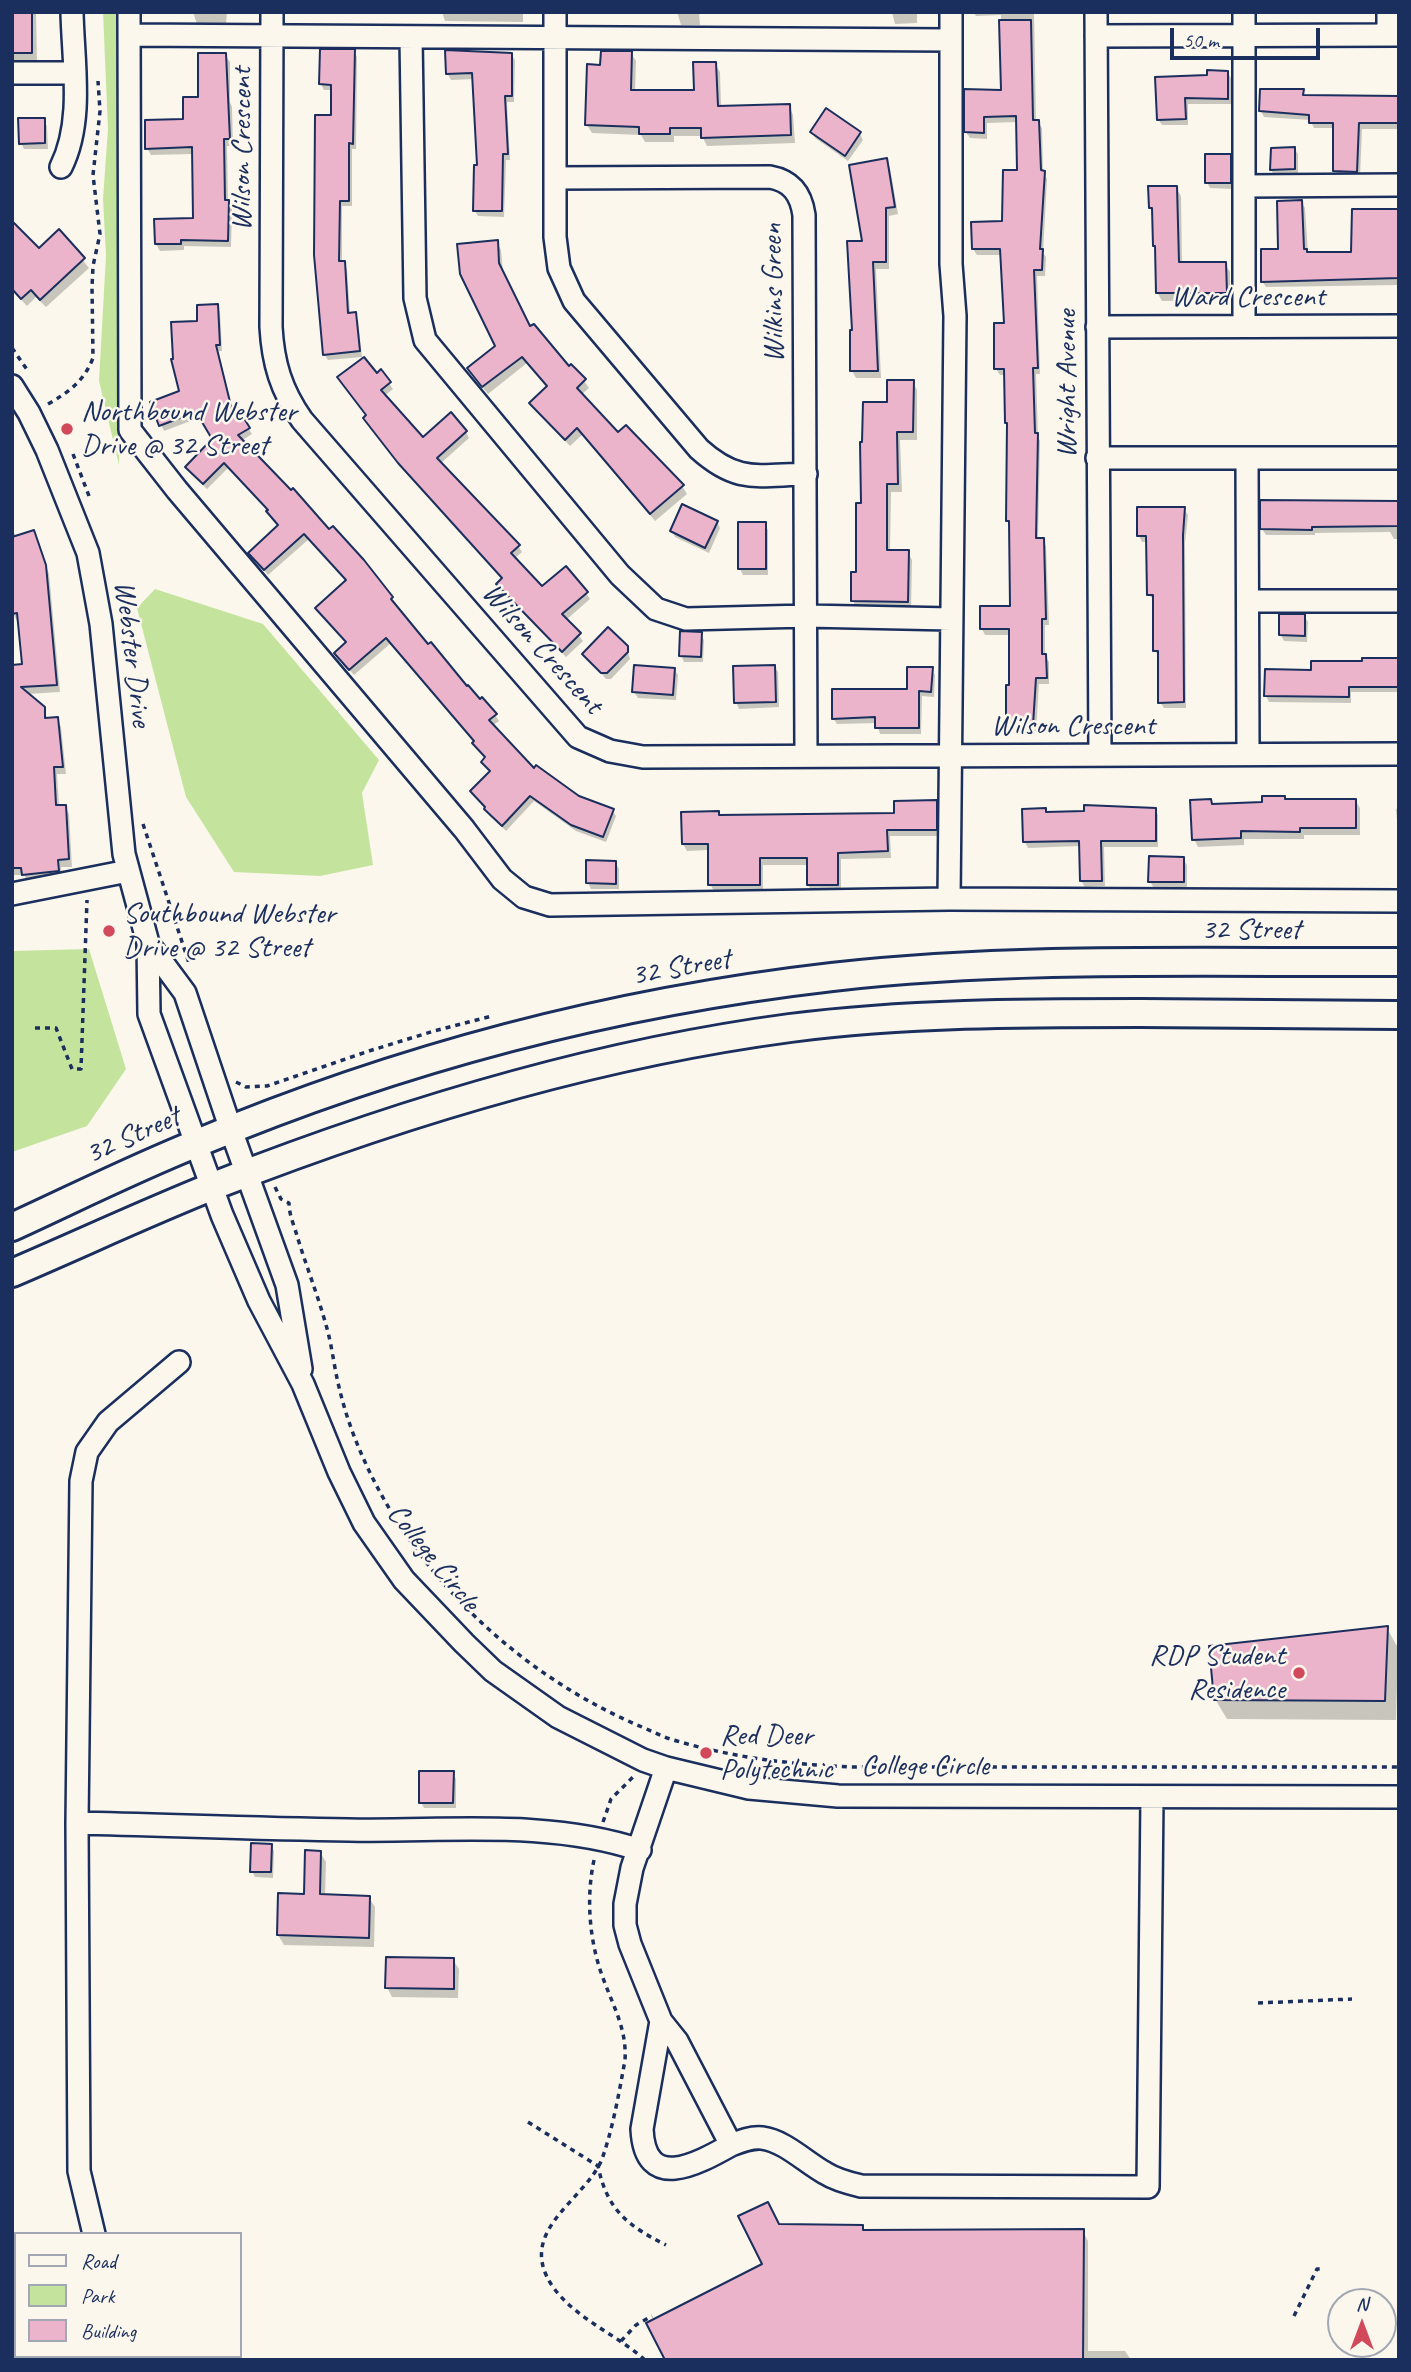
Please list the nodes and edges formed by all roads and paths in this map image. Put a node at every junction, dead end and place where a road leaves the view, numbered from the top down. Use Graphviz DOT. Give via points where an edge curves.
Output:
graph roads {
  1 [pos="72,12"];
  2 [pos="130,12"];
  3 [pos="272,12"];
  4 [pos="555,12"];
  5 [pos="951,12"];
  6 [pos="1096,12"];
  7 [pos="1244,12"];
  8 [pos="1388,12"];
  9 [pos="130,34"];
  10 [pos="272,35"];
  11 [pos="1393,35"];
  12 [pos="1096,36"];
  13 [pos="1244,36"];
  14 [pos="411,37"];
  15 [pos="555,37"];
  16 [pos="951,40"];
  17 [pos="12,73"];
  18 [pos="74,73"];
  19 [pos="97,80"];
  20 [pos="61,167"];
  21 [pos="555,178"];
  22 [pos="1399,185"];
  23 [pos="1245,186"];
  24 [pos="1244,326"];
  25 [pos="1399,326"];
  26 [pos="1097,327"];
  27 [pos="12,386"];
  28 [pos="48,404"];
  29 [pos="1097,458"];
  30 [pos="1247,458"];
  31 [pos="1399,458"];
  32 [pos="806,474"];
  33 [pos="1249,601"];
  34 [pos="1399,601"];
  35 [pos="806,616"];
  36 [pos="951,619"];
  37 [pos="1248,754"];
  38 [pos="1399,754"];
  39 [pos="1100,755"];
  40 [pos="950,756"];
  41 [pos="806,757"];
  42 [pos="128,872"];
  43 [pos="12,894"];
  44 [pos="87,894"];
  45 [pos="949,900"];
  46 [pos="1399,901"];
  47 [pos="148,943"];
  48 [pos="1399,962"];
  49 [pos="1399,1015"];
  50 [pos="35,1028"];
  51 [pos="231,1130"];
  52 [pos="195,1144"];
  53 [pos="246,1173"];
  54 [pos="211,1187"];
  55 [pos="279,1197"];
  56 [pos="12,1227"];
  57 [pos="12,1273"];
  58 [pos="179,1362"];
  59 [pos="303,1384"];
  60 [pos="666,1768"];
  61 [pos="1399,1768"];
  62 [pos="631,1780"];
  63 [pos="1152,1797"];
  64 [pos="1399,1797"];
  65 [pos="77,1823"];
  66 [pos="599,1839"];
  67 [pos="640,1850"];
  68 [pos="1352,1999"];
  69 [pos="1258,2003"];
  70 [pos="660,2021"];
  71 [pos="528,2122"];
  72 [pos="731,2146"];
  73 [pos="598,2166"];
  74 [pos="94,2232"];
  75 [pos="666,2245"];
  76 [pos="1321,2269"];
  77 [pos="652,2316"];
  78 [pos="1294,2316"];
  79 [pos="621,2341"];
  80 [pos="645,2360"];
  1 -- 18 [label="street"];
  2 -- 9 [label="street"];
  3 -- 10 [label="street, Wilson Crescent"];
  4 -- 15 [label="street"];
  5 -- 16 [label="street"];
  6 -- 12 [label="street, Wright Avenue"];
  7 -- 13 [label="street"];
  8 -- 11 [label="street"];
  9 -- 10 [label="street"];
  9 -- 45 [label="street" via="130,430 502,879 524,898 550,905"];
  10 -- 14 [label="street"];
  10 -- 41 [label="street, Wilson Crescent" via="272,343 283,391 302,420 578,737 635,757"];
  11 -- 13 [label="street"];
  12 -- 13 [label="street"];
  12 -- 26 [label="street, Wright Avenue"];
  13 -- 23 [label="street"];
  14 -- 15 [label="street"];
  14 -- 35 [label="street" via="415,298 425,340 620,575 656,609 686,619"];
  15 -- 16 [label="street"];
  15 -- 21 [label="street"];
  16 -- 36 [label="street" via="955,316"];
  17 -- 18 [label="street"];
  18 -- 20 [label="street" via="74,125"];
  19 -- 28 [label="path" via="100,111 93,175 100,234 93,267 93,358 75,387"];
  21 -- 32 [label="street" via="559,268 574,301 699,449 739,474"];
  21 -- 32 [label="street, Wilkins Green" via="771,177 794,188 804,215"];
  22 -- 23 [label="street"];
  23 -- 24 [label="street"];
  24 -- 25 [label="street, Ward Crescent"];
  24 -- 26 [label="street, Ward Crescent"];
  26 -- 29 [label="street, Wright Avenue"];
  27 -- 42 [label="street, Webster Drive" via="47,450 88,553 101,624"];
  29 -- 30 [label="street"];
  29 -- 39 [label="street, Wright Avenue"];
  30 -- 31 [label="street"];
  30 -- 33 [label="street"];
  32 -- 35 [label="street, Wilkins Green"];
  33 -- 34 [label="street"];
  33 -- 37 [label="street"];
  35 -- 36 [label="street"];
  35 -- 41 [label="street, Wilkins Green"];
  36 -- 40 [label="street"];
  37 -- 38 [label="street, Wilson Crescent"];
  37 -- 39 [label="street, Wilson Crescent"];
  39 -- 40 [label="street, Wilson Crescent"];
  40 -- 41 [label="street, Wilson Crescent"];
  40 -- 45 [label="street"];
  42 -- 43 [label="street"];
  42 -- 47 [label="street, Webster Drive"];
  44 -- 50 [label="path" via="81,1069 72,1069 56,1028"];
  45 -- 46 [label="street"];
  47 -- 51 [label="street, Webster Drive" via="185,993"];
  47 -- 52 [label="street, Webster Drive" via="149,1014"];
  48 -- 51 [label="main road, 32 Street" via="966,967 831,977 739,990 653,1005 424,1061"];
  49 -- 53 [label="main road" via="983,1014 790,1028 698,1042 470,1098"];
  51 -- 52 [label="main road, 32 Street"];
  51 -- 53 [label="street, Webster Drive"];
  52 -- 54 [label="street, Webster Drive"];
  52 -- 56 [label="main road, 32 Street"];
  53 -- 54 [label="main road"];
  53 -- 59 [label="street, College Circle" via="287,1284"];
  54 -- 57 [label="main road"];
  54 -- 59 [label="street, College Circle" via="260,1301"];
  55 -- 61 [label="path" via="289,1203 346,1411 366,1463 405,1533 467,1608 506,1646 578,1696 620,1718 675,1741 785,1763"];
  58 -- 65 [label="street" via="108,1422 87,1452 81,1481"];
  59 -- 60 [label="street, College Circle" via="364,1523 404,1580 493,1671 558,1717"];
  60 -- 63 [label="street, College Circle" via="804,1794"];
  60 -- 67 [label="street"];
  62 -- 66 [label="path" via="611,1799"];
  63 -- 64 [label="street, College Circle"];
  63 -- 72 [label="street" via="1148,2187 861,2186 827,2175 779,2143 763,2138 748,2138"];
  65 -- 66 [label="street" via="518,1830"];
  65 -- 74 [label="street" via="79,2171"];
  66 -- 67 [label="street"];
  66 -- 73 [label="path" via="590,1893 594,1943 626,2048"];
  67 -- 70 [label="street" via="628,1885 625,1924"];
  68 -- 69 [label="path"];
  70 -- 72 [label="street" via="677,2041"];
  70 -- 72 [label="street" via="642,2129 648,2157 671,2169 684,2168"];
  71 -- 73 [label="path"];
  73 -- 75 [label="path" via="611,2204 646,2235"];
  73 -- 79 [label="path" via="555,2218 543,2257 548,2278 561,2297"];
  76 -- 78 [label="path"];
  77 -- 79 [label="path"];
  79 -- 80 [label="path"];
}
